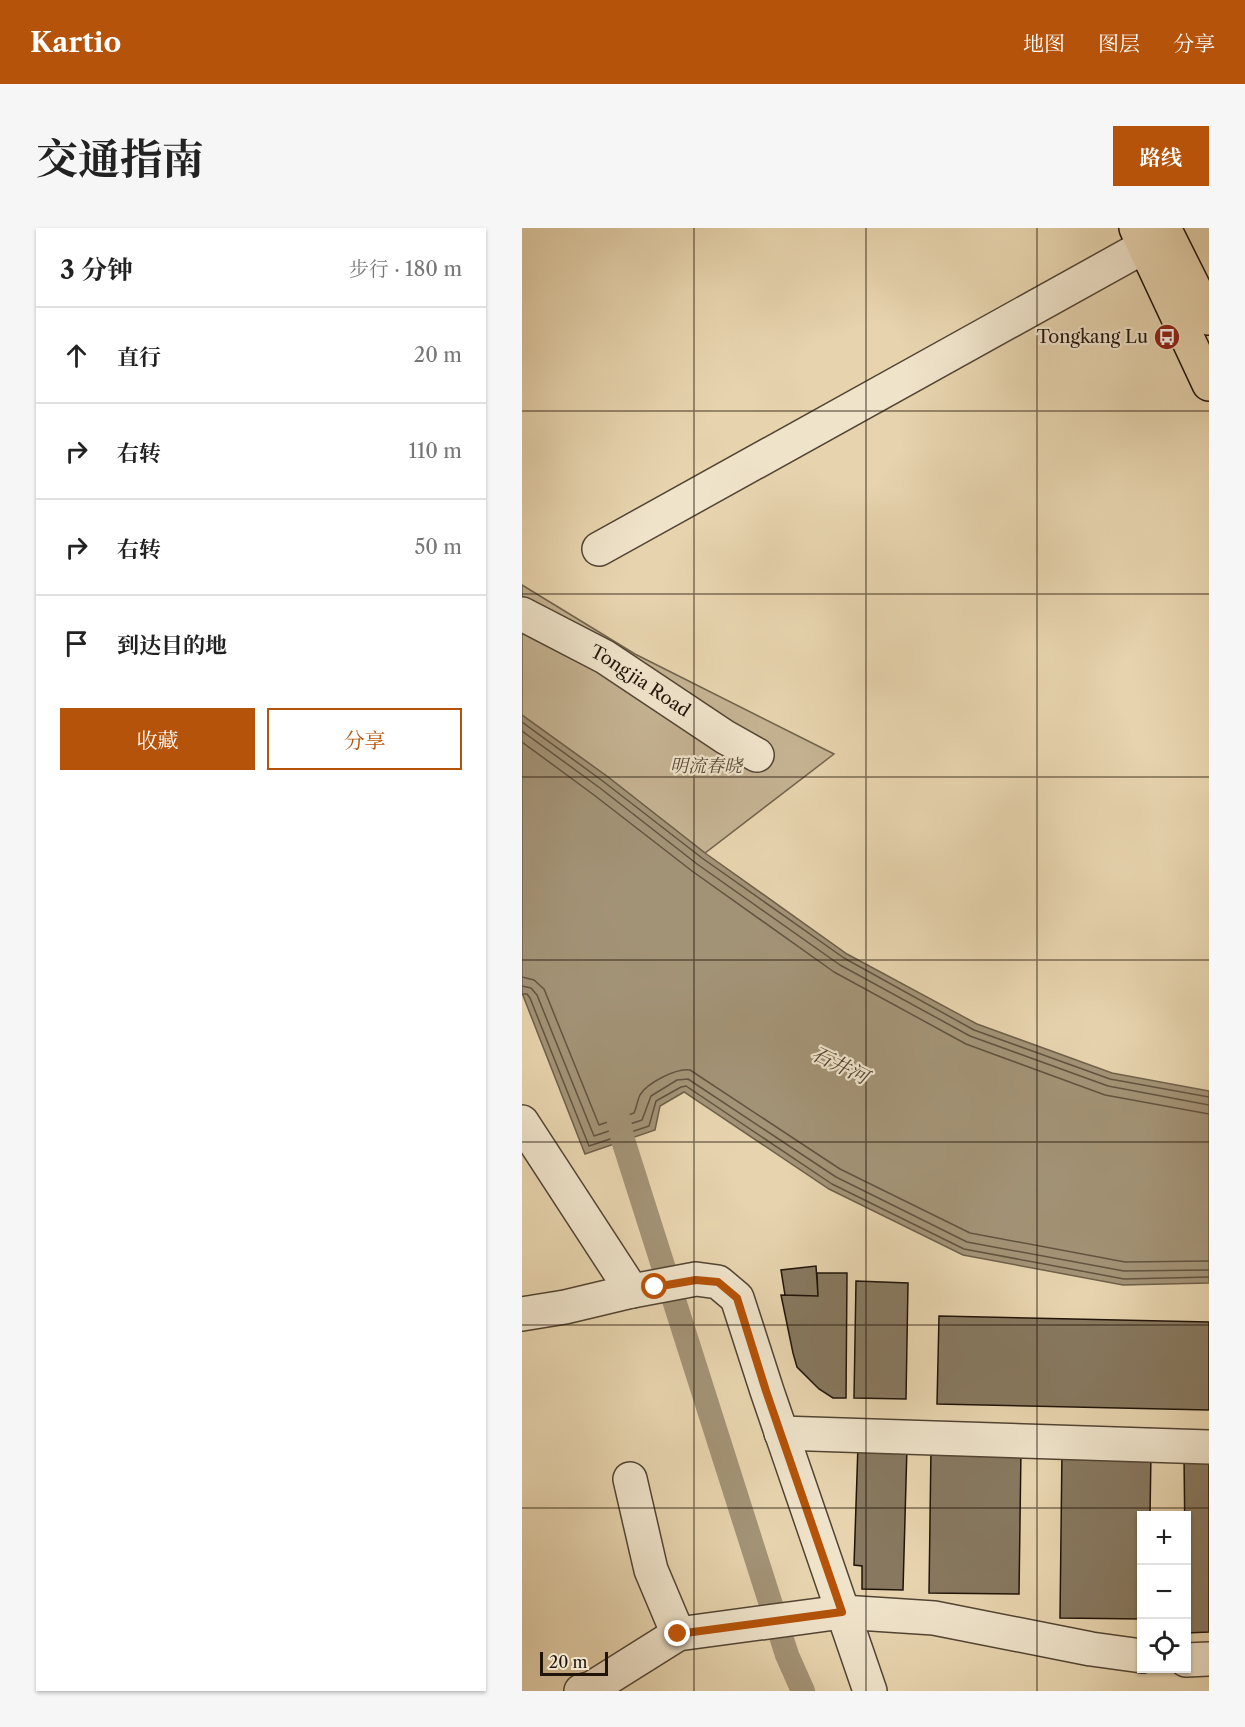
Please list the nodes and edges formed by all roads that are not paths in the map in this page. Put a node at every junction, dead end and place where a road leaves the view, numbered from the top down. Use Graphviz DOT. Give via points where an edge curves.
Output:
graph roads {
  1 [pos="1148,234"];
  2 [pos="1209,318"];
  3 [pos="1209,384"];
  4 [pos="599,549"];
  5 [pos="522,614"];
  6 [pos="757,755"];
  7 [pos="527,1136"];
  8 [pos="657,1286"];
  9 [pos="522,1314"];
  10 [pos="781,1433"];
  11 [pos="1209,1447"];
  12 [pos="630,1479"];
  13 [pos="842,1612"];
  14 [pos="678,1634"];
  15 [pos="1137,1655"];
  16 [pos="1209,1659"];
  17 [pos="1191,1660"];
  18 [pos="581,1691"];
  19 [pos="870,1691"];
  1 -- 2 [label="main road"];
  1 -- 3 [label="main road"];
  1 -- 4 [label="street"];
  5 -- 6 [label="street, Tongjia Road" via="605,657"];
  7 -- 8 [label="street"];
  8 -- 9 [label="street"];
  8 -- 10 [label="street" via="696,1280 718,1282 737,1298"];
  10 -- 11 [label="street"];
  10 -- 13 [label="street"];
  12 -- 14 [label="street" via="651,1570"];
  13 -- 14 [label="street"];
  13 -- 15 [label="street" via="934,1618"];
  13 -- 19 [label="street"];
  14 -- 18 [label="street"];
  16 -- 17 [label="street"];
}
